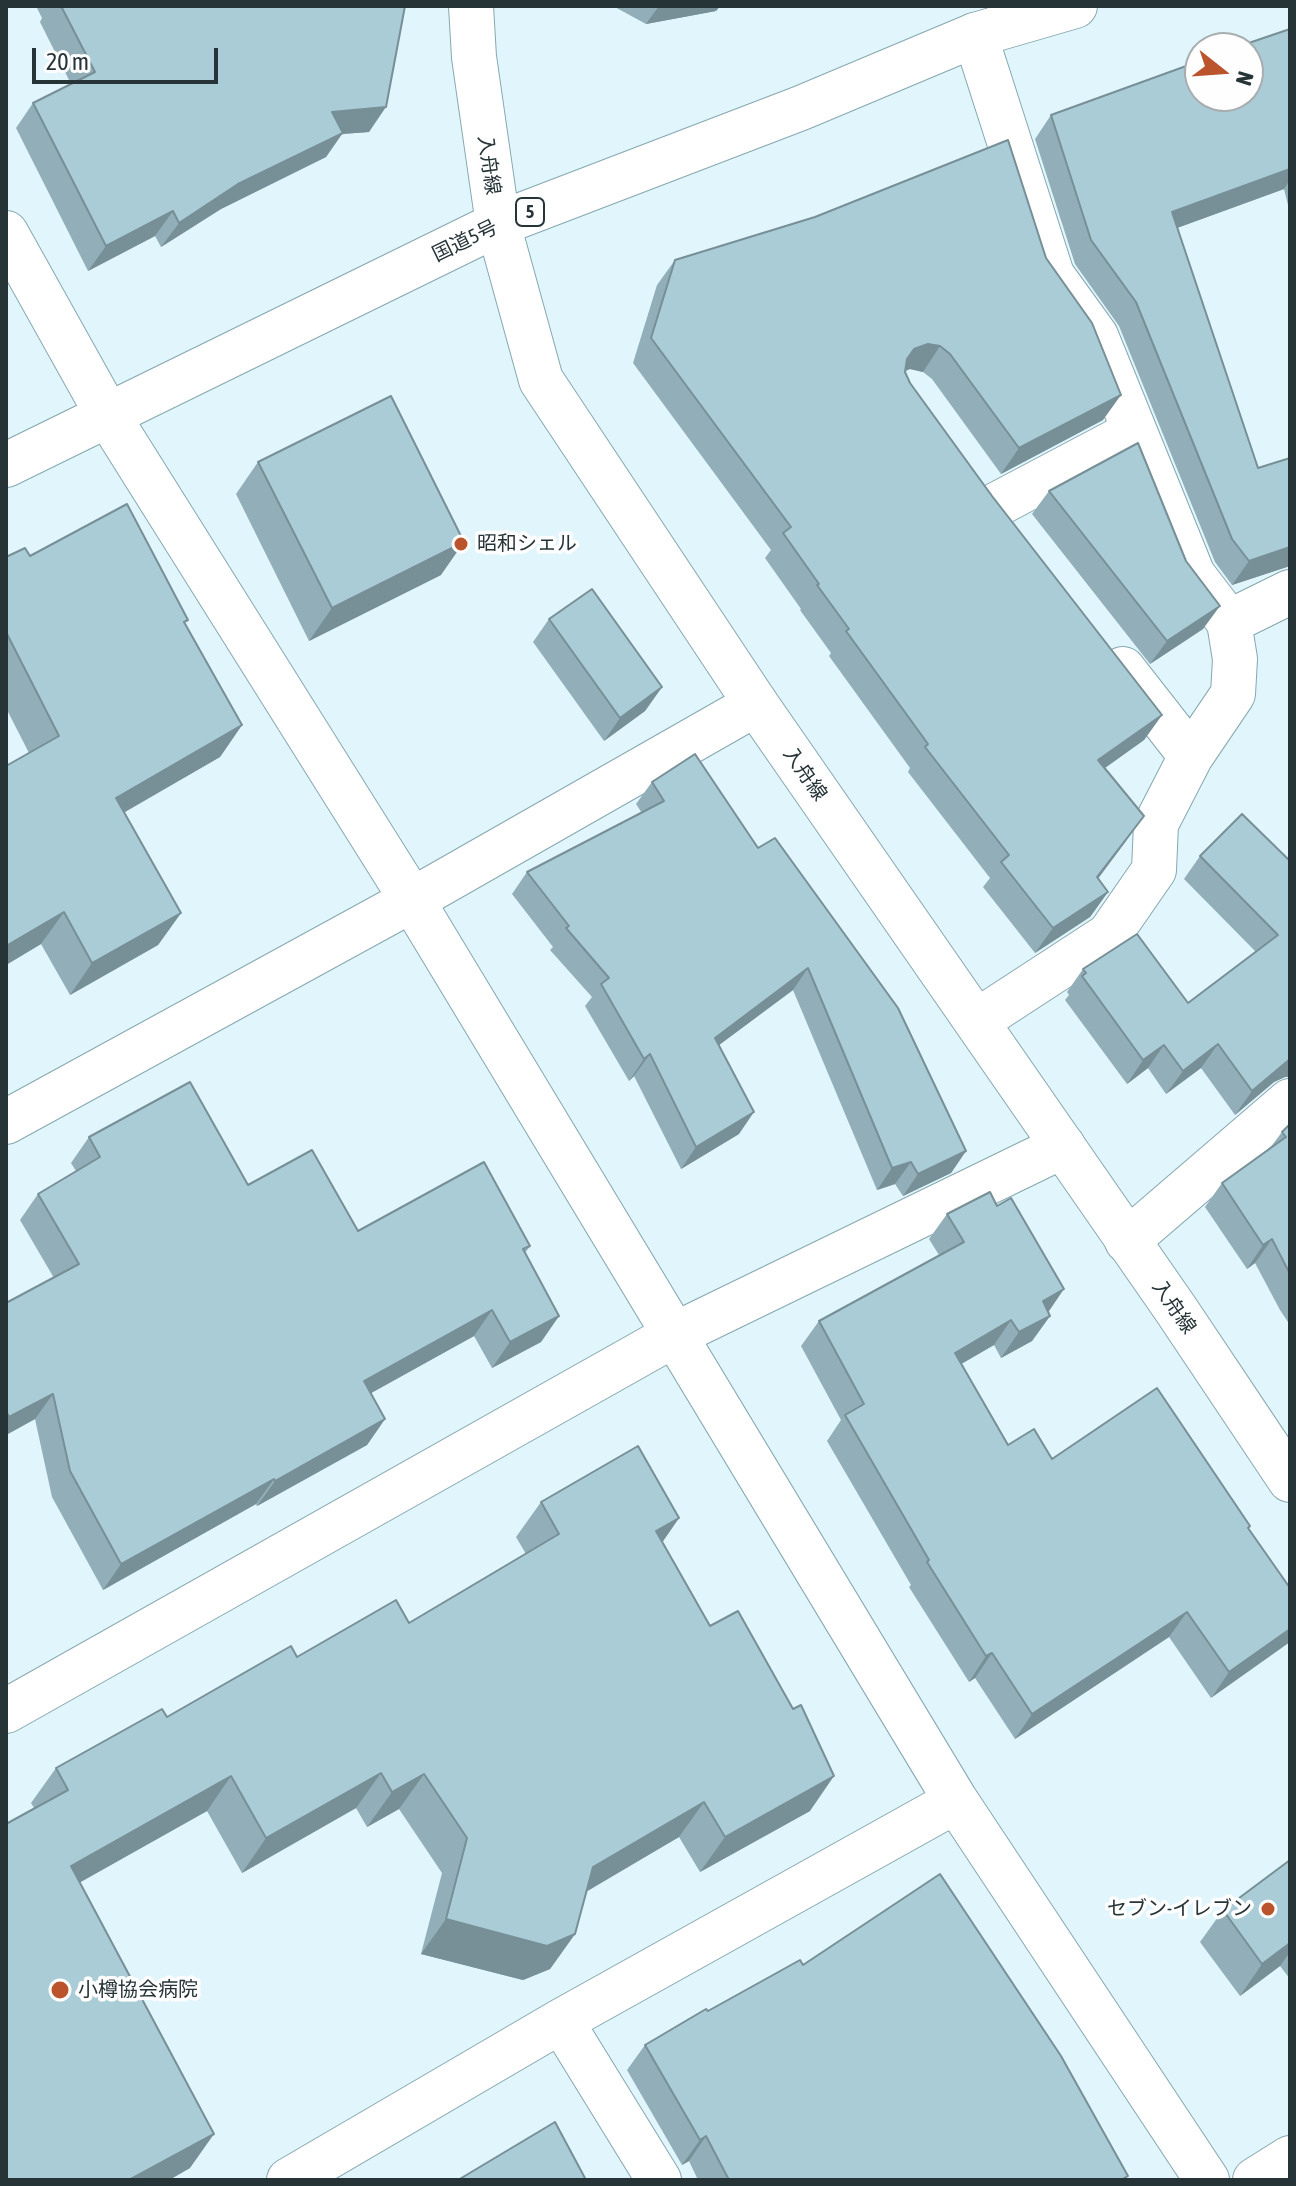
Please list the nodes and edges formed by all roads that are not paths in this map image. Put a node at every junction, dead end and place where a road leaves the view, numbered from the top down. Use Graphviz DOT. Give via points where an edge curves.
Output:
graph roads {
  1 [pos="471,6"];
  2 [pos="1051,9"];
  3 [pos="975,35"];
  4 [pos="498,224"];
  5 [pos="6,233"];
  6 [pos="107,414"];
  7 [pos="1134,432"];
  8 [pos="6,465"];
  9 [pos="967,469"];
  10 [pos="1290,592"];
  11 [pos="1229,622"];
  12 [pos="1103,644"];
  13 [pos="756,704"];
  14 [pos="1191,756"];
  15 [pos="412,900"];
  16 [pos="977,1021"];
  17 [pos="1290,1101"];
  18 [pos="6,1122"];
  19 [pos="1063,1146"];
  20 [pos="1127,1241"];
  21 [pos="674,1335"];
  22 [pos="1290,1480"];
  23 [pos="6,1711"];
  24 [pos="956,1801"];
  25 [pos="561,2021"];
  26 [pos="1290,2158"];
  27 [pos="289,2180"];
  28 [pos="659,2180"];
  29 [pos="1207,2180"];
  30 [pos="1255,2180"];
  1 -- 4 [label="main road, 入舟線"];
  2 -- 3 [label="main road, 国道5号 / 5"];
  3 -- 4 [label="main road, 国道5号 / 5"];
  3 -- 7 [label="main road" via="1052,275 1096,336"];
  4 -- 6 [label="main road, 国道5号 / 5"];
  4 -- 13 [label="main road, 入舟線" via="541,380"];
  5 -- 6 [label="main road"];
  6 -- 8 [label="main road, 国道5号 / 5"];
  6 -- 15 [label="main road"];
  7 -- 9 [label="main road" via="1004,518"];
  7 -- 11 [label="main road" via="1193,575"];
  10 -- 11 [label="main road"];
  11 -- 14 [label="main road" via="1233,694"];
  12 -- 14 [label="main road"];
  13 -- 15 [label="main road"];
  13 -- 16 [label="main road, 入舟線"];
  14 -- 16 [label="main road" via="1156,824 1154,870 1109,935"];
  15 -- 18 [label="main road"];
  15 -- 21 [label="main road"];
  16 -- 19 [label="main road, 入舟線"];
  17 -- 20 [label="main road"];
  19 -- 20 [label="main road, 入舟線"];
  19 -- 21 [label="main road"];
  20 -- 22 [label="main road, 入舟線"];
  21 -- 23 [label="main road"];
  21 -- 24 [label="main road"];
  24 -- 25 [label="main road"];
  24 -- 29 [label="main road"];
  25 -- 27 [label="main road"];
  25 -- 28 [label="main road"];
  26 -- 30 [label="main road"];
}
